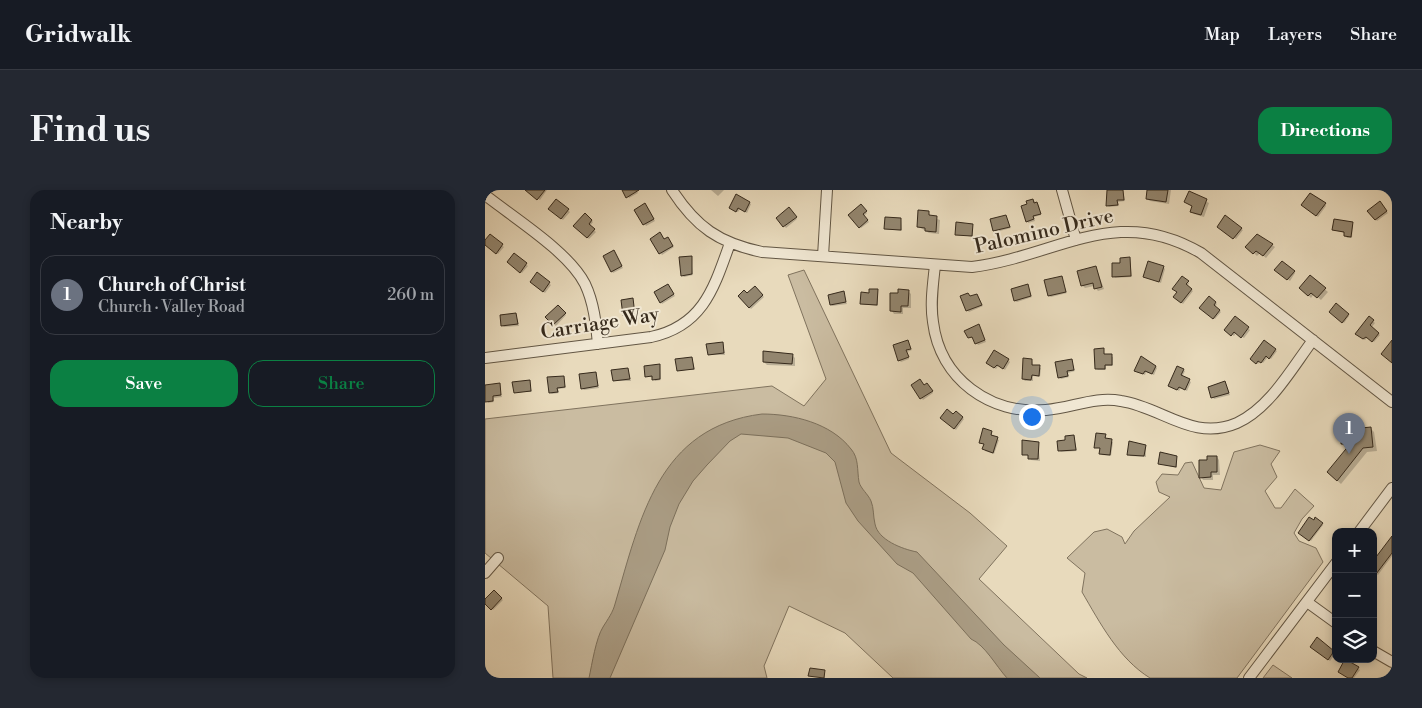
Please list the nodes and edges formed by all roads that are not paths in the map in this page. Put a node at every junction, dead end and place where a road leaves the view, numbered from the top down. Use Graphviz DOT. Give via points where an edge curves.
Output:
graph roads {
  1 [pos="672,190"];
  2 [pos="827,190"];
  3 [pos="1063,190"];
  4 [pos="485,195"];
  5 [pos="1076,240"];
  6 [pos="730,243"];
  7 [pos="823,256"];
  8 [pos="935,265"];
  9 [pos="1313,340"];
  10 [pos="598,344"];
  11 [pos="485,358"];
  12 [pos="1392,402"];
  13 [pos="1392,488"];
  14 [pos="1362,528"];
  15 [pos="497,558"];
  16 [pos="1332,568"];
  17 [pos="485,573"];
  18 [pos="1307,602"];
  19 [pos="1332,620"];
  20 [pos="1377,653"];
  21 [pos="1392,662"];
  22 [pos="1249,678"];
  1 -- 6 [label="street, Palomino Drive" via="693,219"];
  2 -- 7 [label="street"];
  3 -- 5 [label="street"];
  4 -- 10 [label="street" via="577,271 592,304"];
  5 -- 8 [label="street, Palomino Drive" via="991,265"];
  5 -- 9 [label="street, Palomino Drive" via="1125,230 1152,232 1177,240 1201,253"];
  6 -- 7 [label="street, Palomino Drive" via="762,252"];
  6 -- 10 [label="street, Carriage Way" via="711,294 691,319 662,335"];
  7 -- 8 [label="street, Palomino Drive"];
  8 -- 9 [label="street" via="932,322 943,357 957,377 977,394 1017,409 1049,410 1113,399 1137,405 1190,427 1225,427 1263,405"];
  9 -- 12 [label="street, Palomino Drive"];
  10 -- 11 [label="street, Carriage Way"];
  13 -- 14 [label="street"];
  15 -- 17 [label="street"];
  16 -- 18 [label="street"];
  18 -- 19 [label="street"];
  18 -- 22 [label="street"];
  20 -- 21 [label="street"];
}
